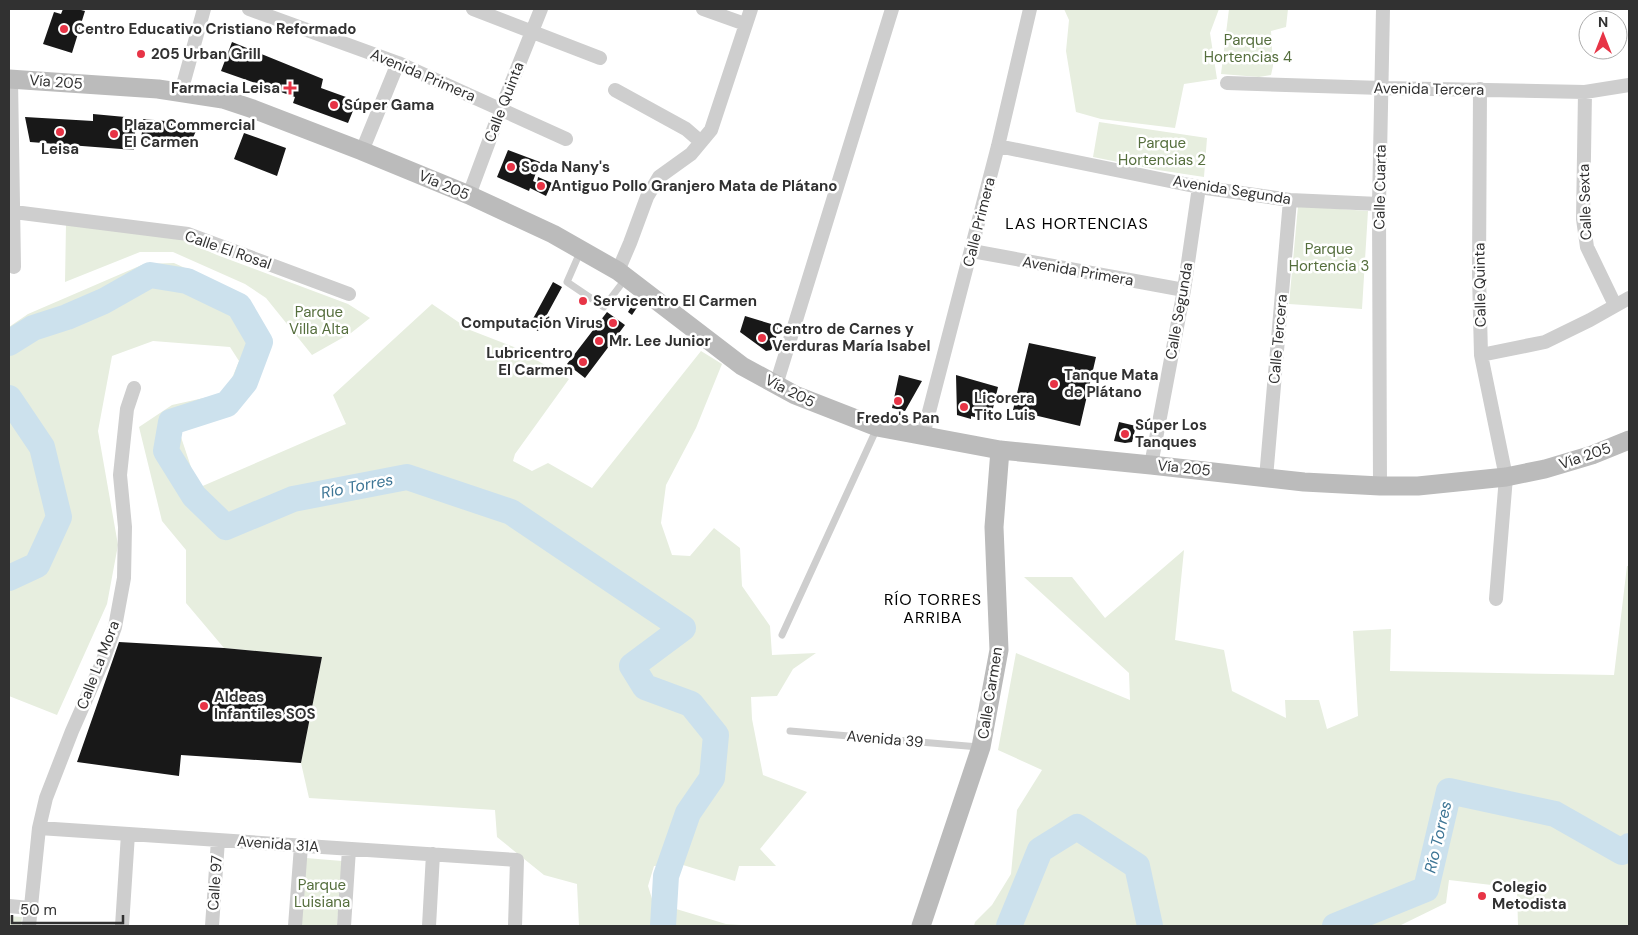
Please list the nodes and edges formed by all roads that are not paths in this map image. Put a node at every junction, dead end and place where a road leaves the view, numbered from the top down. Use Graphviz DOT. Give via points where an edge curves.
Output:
graph roads {
  1 [pos="204,9"];
  2 [pos="249,9"];
  3 [pos="473,9"];
  4 [pos="541,9"];
  5 [pos="702,9"];
  6 [pos="751,9"];
  7 [pos="892,9"];
  8 [pos="1030,9"];
  9 [pos="1383,9"];
  10 [pos="745,24"];
  11 [pos="531,32"];
  12 [pos="600,58"];
  13 [pos="398,63"];
  14 [pos="10,79"];
  15 [pos="1227,83"];
  16 [pos="1629,85"];
  17 [pos="1382,88"];
  18 [pos="1480,89"];
  19 [pos="615,90"];
  20 [pos="181,92"];
  21 [pos="1585,92"];
  22 [pos="501,109"];
  23 [pos="566,139"];
  24 [pos="701,142"];
  25 [pos="998,146"];
  26 [pos="362,151"];
  27 [pos="1199,187"];
  28 [pos="469,195"];
  29 [pos="1290,200"];
  30 [pos="1379,204"];
  31 [pos="14,212"];
  32 [pos="582,250"];
  33 [pos="972,251"];
  34 [pos="14,267"];
  35 [pos="622,274"];
  36 [pos="1184,290"];
  37 [pos="349,294"];
  38 [pos="1629,298"];
  39 [pos="1615,306"];
  40 [pos="1481,355"];
  41 [pos="776,385"];
  42 [pos="134,388"];
  43 [pos="877,427"];
  44 [pos="923,435"];
  45 [pos="1629,440"];
  46 [pos="1000,450"];
  47 [pos="1151,465"];
  48 [pos="1506,477"];
  49 [pos="1266,478"];
  50 [pos="1380,486"];
  51 [pos="1496,599"];
  52 [pos="782,635"];
  53 [pos="790,731"];
  54 [pos="981,747"];
  55 [pos="39,828"];
  56 [pos="128,834"];
  57 [pos="218,840"];
  58 [pos="301,846"];
  59 [pos="349,849"];
  60 [pos="433,854"];
  61 [pos="9,906"];
  62 [pos="30,908"];
  63 [pos="29,926"];
  64 [pos="122,926"];
  65 [pos="212,926"];
  66 [pos="295,926"];
  67 [pos="344,926"];
  68 [pos="429,926"];
  69 [pos="515,926"];
  70 [pos="921,926"];
  1 -- 20 [label="street"];
  2 -- 13 [label="street, Avenida Primera"];
  3 -- 11 [label="street"];
  4 -- 11 [label="street, Calle Quinta"];
  5 -- 10 [label="street"];
  6 -- 10 [label="street"];
  7 -- 41 [label="street"];
  8 -- 25 [label="street, Calle Primera"];
  9 -- 17 [label="street, Calle Cuarta"];
  10 -- 24 [label="street" via="711,130"];
  11 -- 12 [label="street"];
  11 -- 22 [label="street, Calle Quinta"];
  13 -- 22 [label="street, Avenida Primera"];
  13 -- 26 [label="street"];
  14 -- 20 [label="main road, Vía 205"];
  14 -- 31 [label="street"];
  15 -- 17 [label="street, Avenida Tercera"];
  16 -- 21 [label="street, Avenida Tercera"];
  17 -- 18 [label="street, Avenida Tercera"];
  17 -- 30 [label="street, Calle Cuarta"];
  18 -- 21 [label="street, Avenida Tercera"];
  18 -- 40 [label="street, Calle Quinta"];
  19 -- 24 [label="street" via="686,128"];
  20 -- 26 [label="main road, Vía 205" via="223,99"];
  21 -- 39 [label="street, Calle Sexta" via="1583,219 1587,247"];
  22 -- 23 [label="street, Avenida Primera"];
  22 -- 28 [label="street, Calle Quinta"];
  24 -- 35 [label="street" via="660,177 651,190 630,243"];
  25 -- 27 [label="street, Avenida Segunda"];
  25 -- 33 [label="street, Calle Primera"];
  26 -- 28 [label="main road, Vía 205"];
  27 -- 29 [label="street, Avenida Segunda"];
  27 -- 36 [label="street, Calle Segunda"];
  28 -- 32 [label="main road, Vía 205"];
  29 -- 30 [label="street, Avenida Segunda"];
  29 -- 49 [label="street, Calle Tercera"];
  30 -- 50 [label="street, Calle Cuarta"];
  31 -- 34 [label="street"];
  31 -- 37 [label="street, Calle El Rosal" via="188,234"];
  32 -- 35 [label="main road, Vía 205"];
  32 -- 35 [label="lane" via="567,282 604,308"];
  33 -- 36 [label="street, Avenida Primera"];
  33 -- 44 [label="street, Calle Primera"];
  35 -- 41 [label="main road, Vía 205" via="742,366"];
  36 -- 47 [label="street, Calle Segunda"];
  38 -- 39 [label="street"];
  39 -- 40 [label="street" via="1545,342"];
  40 -- 48 [label="street, Calle Quinta"];
  41 -- 43 [label="main road, Vía 205"];
  42 -- 55 [label="street, Calle La Mora" via="127,409 120,475 125,526 124,578 115,627 46,798"];
  43 -- 44 [label="main road, Vía 205"];
  43 -- 52 [label="lane"];
  44 -- 46 [label="main road, Vía 205"];
  45 -- 48 [label="main road, Vía 205" via="1592,455"];
  46 -- 47 [label="main road, Vía 205"];
  46 -- 54 [label="main road, Calle Carmen" via="994,527 999,650"];
  47 -- 49 [label="main road, Vía 205"];
  48 -- 50 [label="main road, Vía 205" via="1418,486"];
  48 -- 51 [label="street, Calle Quinta"];
  49 -- 50 [label="main road, Vía 205"];
  53 -- 54 [label="lane, Avenida 39"];
  54 -- 70 [label="main road, Calle Carmen"];
  55 -- 56 [label="street, Avenida 31A"];
  55 -- 62 [label="street, Calle La Mora"];
  56 -- 57 [label="street, Avenida 31A"];
  56 -- 64 [label="street"];
  57 -- 58 [label="street, Avenida 31A"];
  57 -- 65 [label="street, Calle 97"];
  58 -- 59 [label="street, Avenida 31A"];
  58 -- 66 [label="street"];
  59 -- 60 [label="street, Avenida 31A"];
  59 -- 67 [label="street"];
  60 -- 68 [label="street"];
  60 -- 69 [label="street, Avenida 31A" via="517,860"];
  61 -- 62 [label="street"];
  62 -- 63 [label="street, Calle La Mora"];
}
